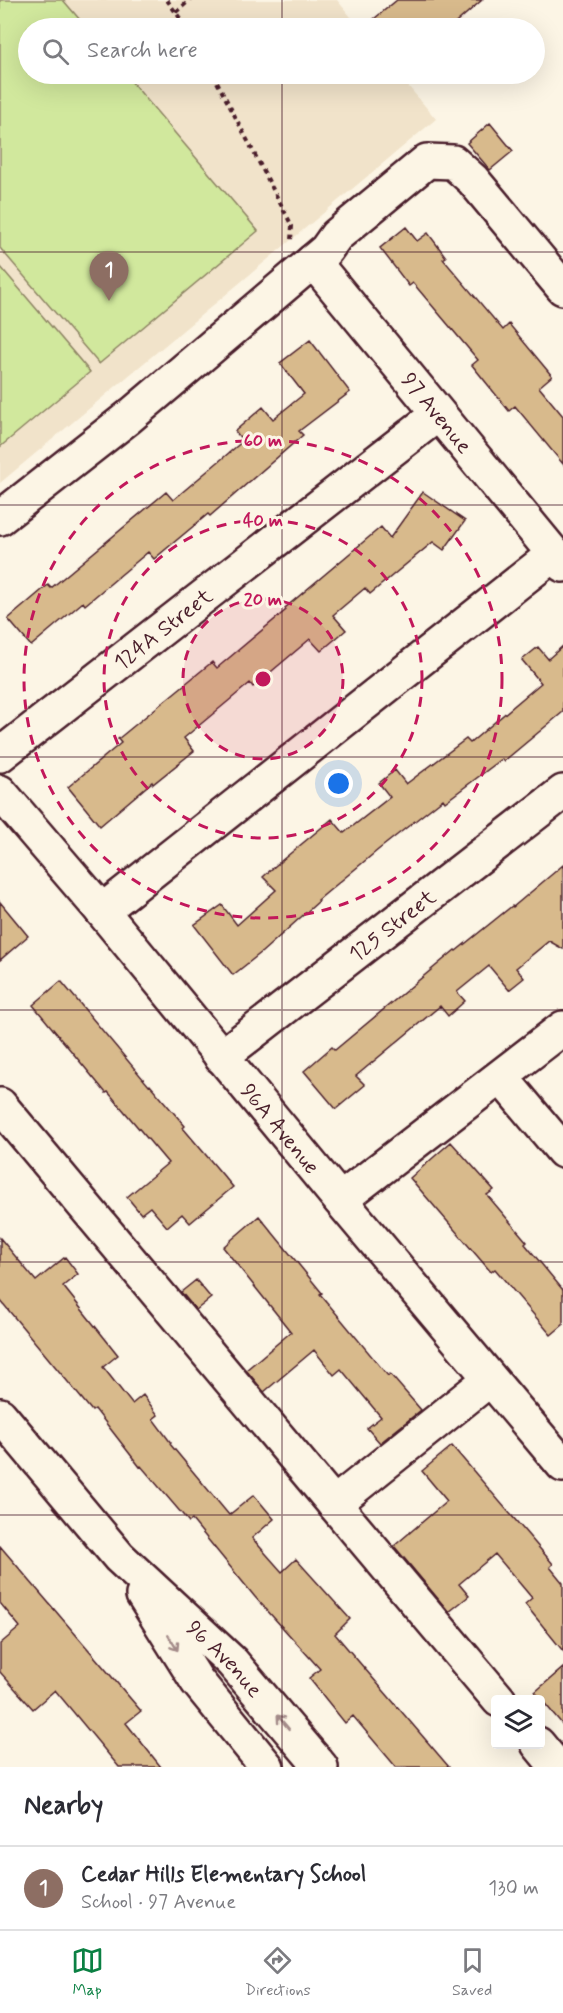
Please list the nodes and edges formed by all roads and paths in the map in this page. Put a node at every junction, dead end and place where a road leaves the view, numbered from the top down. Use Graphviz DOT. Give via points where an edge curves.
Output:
graph roads {
  1 [pos="167,0"];
  2 [pos="190,0"];
  3 [pos="176,12"];
  4 [pos="180,18"];
  5 [pos="218,84"];
  6 [pos="310,263"];
  7 [pos="563,288"];
  8 [pos="438,414"];
  9 [pos="0,518"];
  10 [pos="559,560"];
  11 [pos="0,755"];
  12 [pos="0,792"];
  13 [pos="563,792"];
  14 [pos="102,911"];
  15 [pos="563,1028"];
  16 [pos="221,1058"];
  17 [pos="501,1077"];
  18 [pos="0,1105"];
  19 [pos="563,1152"];
  20 [pos="340,1200"];
  21 [pos="490,1379"];
  22 [pos="0,1415"];
  23 [pos="563,1465"];
  24 [pos="334,1504"];
  25 [pos="119,1557"];
  26 [pos="496,1695"];
  27 [pos="542,1749"];
  28 [pos="267,1767"];
  29 [pos="321,1767"];
  30 [pos="557,1767"];
  1 -- 3 [label="path"];
  2 -- 3 [label="path"];
  3 -- 4 [label="path"];
  5 -- 6 [label="path" via="292,226 289,251"];
  6 -- 7 [label="street" via="336,236 426,161 453,162 473,180"];
  6 -- 8 [label="street, 97 Avenue"];
  6 -- 9 [label="street" via="129,417"];
  8 -- 10 [label="street, 97 Avenue"];
  8 -- 11 [label="street, 124A Street"];
  10 -- 14 [label="street"];
  12 -- 14 [label="street, 96A Avenue"];
  13 -- 16 [label="street, 125 Street"];
  14 -- 16 [label="street, 96A Avenue"];
  15 -- 17 [label="street"];
  16 -- 20 [label="street, 96A Avenue"];
  17 -- 19 [label="street"];
  17 -- 20 [label="street"];
  18 -- 24 [label="street"];
  20 -- 21 [label="street, 96A Avenue"];
  21 -- 23 [label="street, 96A Avenue"];
  21 -- 24 [label="street"];
  22 -- 25 [label="street, 96 Avenue"];
  24 -- 26 [label="street"];
  25 -- 28 [label="street, 96 Avenue, one-way" via="197,1681"];
  29 -- 25 [label="street, 96 Avenue, one-way" via="232,1662"];
  27 -- 30 [label="street"];
}
